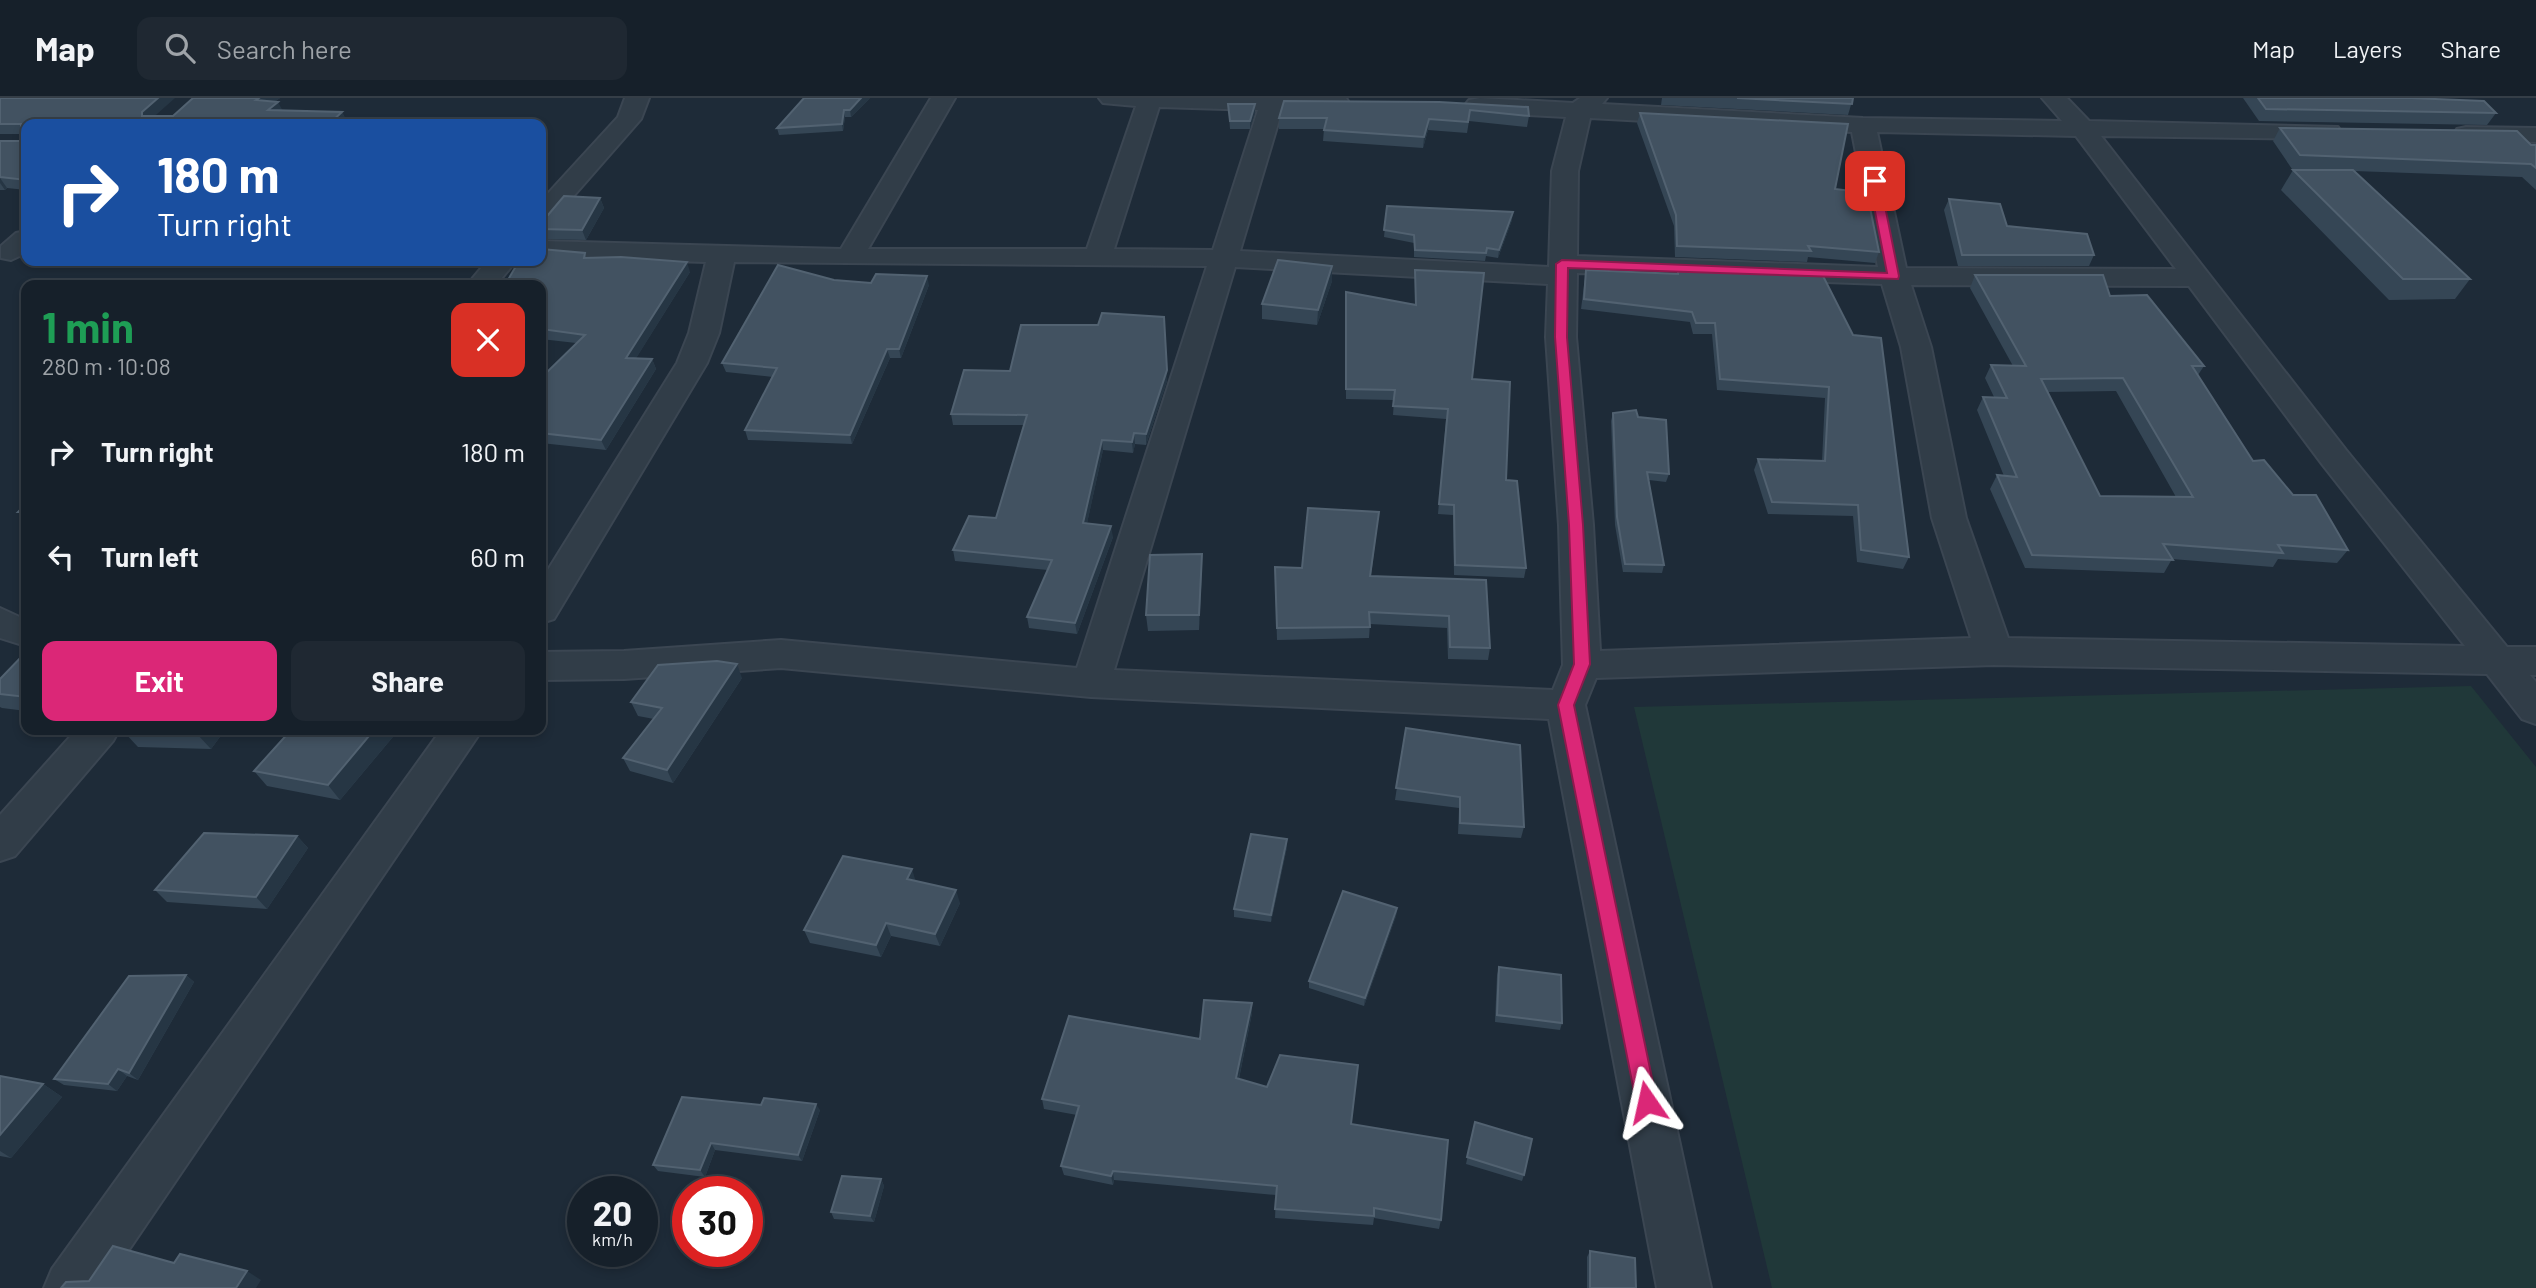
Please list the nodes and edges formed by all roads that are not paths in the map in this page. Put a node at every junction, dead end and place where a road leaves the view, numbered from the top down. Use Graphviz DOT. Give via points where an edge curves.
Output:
graph roads {
  1 [pos="637,98"];
  2 [pos="943,98"];
  3 [pos="1111,98"];
  4 [pos="2054,98"];
  5 [pos="1149,99"];
  6 [pos="1273,100"];
  7 [pos="1359,102"];
  8 [pos="1451,104"];
  9 [pos="1588,104"];
  10 [pos="1863,125"];
  11 [pos="2084,130"];
  12 [pos="2351,132"];
  13 [pos="2444,134"];
  14 [pos="2536,135"];
  15 [pos="546,211"];
  16 [pos="546,249"];
  17 [pos="722,254"];
  18 [pos="850,257"];
  19 [pos="1098,258"];
  20 [pos="1224,258"];
  21 [pos="498,266"];
  22 [pos="1562,270"];
  23 [pos="1894,276"];
  24 [pos="2199,278"];
  25 [pos="485,280"];
  26 [pos="546,602"];
  27 [pos="0,621"];
  28 [pos="21,632"];
  29 [pos="1994,651"];
  30 [pos="2496,660"];
  31 [pos="2536,661"];
  32 [pos="1582,664"];
  33 [pos="546,666"];
  34 [pos="1091,683"];
  35 [pos="1566,705"];
  36 [pos="2536,709"];
  37 [pos="95,735"];
  38 [pos="458,735"];
  39 [pos="0,844"];
  40 [pos="71,1288"];
  41 [pos="1684,1288"];
  1 -- 15 [label="street" via="629,119"];
  2 -- 18 [label="street"];
  3 -- 5 [label="street"];
  4 -- 11 [label="street"];
  5 -- 6 [label="street"];
  5 -- 19 [label="street"];
  6 -- 7 [label="street"];
  6 -- 20 [label="street"];
  8 -- 9 [label="street"];
  9 -- 10 [label="street"];
  9 -- 22 [label="street" via="1565,170"];
  10 -- 11 [label="street"];
  10 -- 23 [label="street"];
  11 -- 12 [label="street"];
  11 -- 24 [label="street"];
  13 -- 14 [label="street"];
  16 -- 17 [label="street"];
  17 -- 18 [label="street"];
  17 -- 26 [label="street" via="704,334 692,363"];
  18 -- 19 [label="street"];
  19 -- 20 [label="street"];
  20 -- 22 [label="street"];
  20 -- 34 [label="street"];
  21 -- 25 [label="street"];
  22 -- 23 [label="street"];
  22 -- 32 [label="street" via="1561,337"];
  23 -- 24 [label="street"];
  23 -- 29 [label="street" via="1916,346 1948,518"];
  24 -- 30 [label="street"];
  27 -- 28 [label="street"];
  29 -- 30 [label="street"];
  29 -- 32 [label="street"];
  30 -- 31 [label="street"];
  30 -- 36 [label="street"];
  32 -- 35 [label="street"];
  33 -- 34 [label="street" via="781,654"];
  34 -- 35 [label="street"];
  35 -- 41 [label="street"];
  37 -- 39 [label="street"];
  38 -- 40 [label="street"];
}
